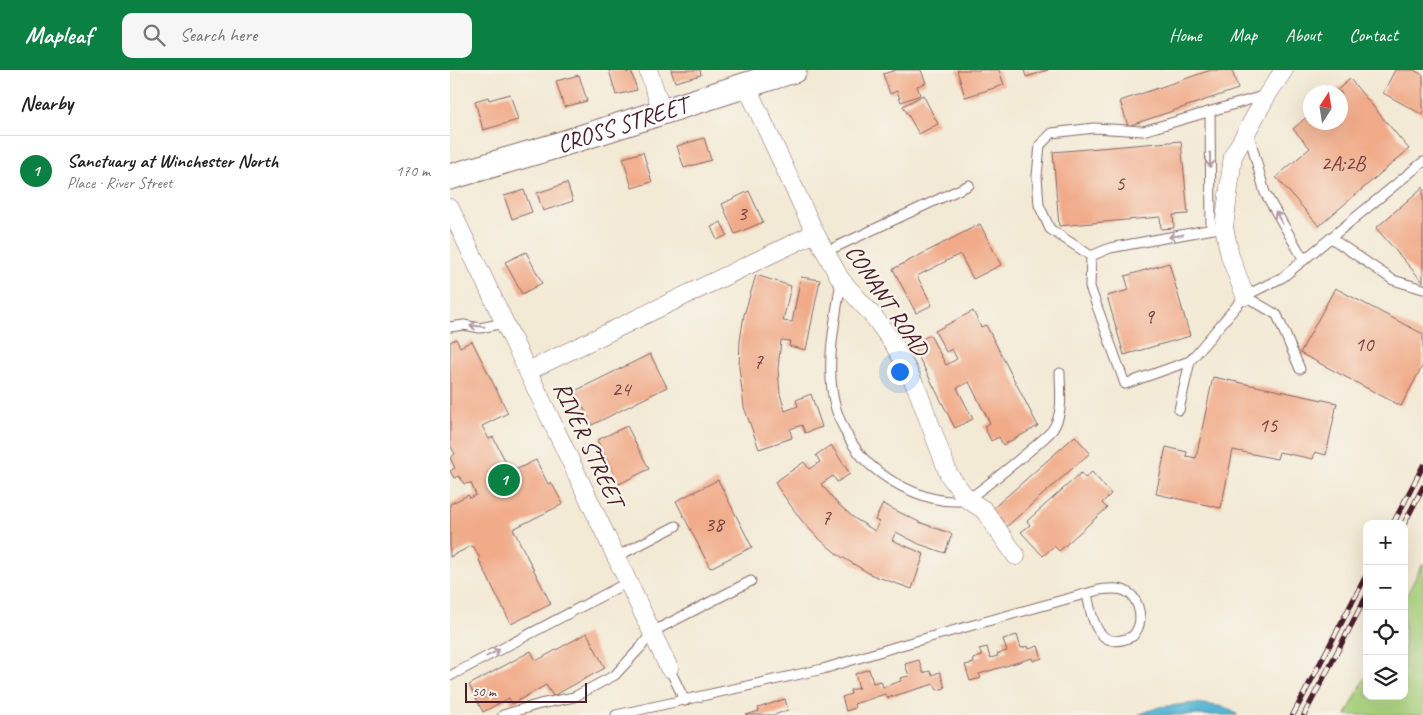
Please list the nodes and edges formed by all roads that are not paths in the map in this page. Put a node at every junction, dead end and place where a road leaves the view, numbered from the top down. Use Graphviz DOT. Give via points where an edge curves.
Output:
graph roads {
  1 [pos="648,70"];
  2 [pos="794,70"];
  3 [pos="1284,70"];
  4 [pos="746,85"];
  5 [pos="1267,95"];
  6 [pos="662,111"];
  7 [pos="1210,112"];
  8 [pos="1248,131"];
  9 [pos="1423,162"];
  10 [pos="450,178"];
  11 [pos="969,185"];
  12 [pos="450,208"];
  13 [pos="1218,228"];
  14 [pos="815,233"];
  15 [pos="1331,238"];
  16 [pos="825,252"];
  17 [pos="1091,256"];
  18 [pos="1304,260"];
  19 [pos="841,280"];
  20 [pos="1423,289"];
  21 [pos="1245,296"];
  22 [pos="504,322"];
  23 [pos="450,327"];
  24 [pos="1190,361"];
  25 [pos="1300,369"];
  26 [pos="528,371"];
  27 [pos="1060,373"];
  28 [pos="1179,410"];
  29 [pos="968,499"];
  30 [pos="676,526"];
  31 [pos="1016,556"];
  32 [pos="616,557"];
  33 [pos="751,581"];
  34 [pos="628,582"];
  35 [pos="1087,594"];
  36 [pos="652,632"];
  37 [pos="669,668"];
  38 [pos="450,676"];
  39 [pos="685,701"];
  40 [pos="503,715"];
  41 [pos="616,715"];
  1 -- 6 [label="street"];
  2 -- 4 [label="street, CROSS STREET"];
  3 -- 5 [label="street"];
  4 -- 6 [label="street, CROSS STREET"];
  4 -- 14 [label="street, CONANT ROAD"];
  5 -- 7 [label="lane"];
  5 -- 8 [label="street"];
  6 -- 10 [label="street, CROSS STREET"];
  7 -- 13 [label="lane, one-way"];
  7 -- 17 [label="lane" via="1143,131 1094,128 1052,133 1040,144 1039,205 1050,229"];
  8 -- 13 [label="street" via="1234,156"];
  18 -- 8 [label="lane, one-way" via="1265,193"];
  9 -- 15 [label="lane"];
  11 -- 16 [label="lane"];
  12 -- 22 [label="street, RIVER STREET"];
  13 -- 17 [label="lane, one-way" via="1110,248"];
  13 -- 21 [label="street"];
  14 -- 16 [label="street, CONANT ROAD"];
  14 -- 26 [label="street"];
  15 -- 18 [label="lane"];
  15 -- 20 [label="lane" via="1394,280"];
  16 -- 19 [label="street, CONANT ROAD"];
  17 -- 24 [label="lane" via="1090,287 1125,384"];
  18 -- 21 [label="lane" via="1283,277"];
  19 -- 29 [label="street, CONANT ROAD" via="895,346 917,389 950,475"];
  19 -- 29 [label="lane" via="831,379 836,409 849,438 869,464 918,494 943,501"];
  21 -- 24 [label="lane"];
  21 -- 25 [label="lane" via="1277,315"];
  22 -- 23 [label="lane, one-way" via="480,328"];
  22 -- 26 [label="street, RIVER STREET"];
  24 -- 28 [label="lane"];
  26 -- 32 [label="street, RIVER STREET"];
  27 -- 29 [label="lane" via="1061,410 1053,429"];
  29 -- 31 [label="street, CONANT ROAD" via="984,510"];
  30 -- 32 [label="lane"];
  32 -- 34 [label="street, RIVER STREET"];
  33 -- 36 [label="lane"];
  34 -- 36 [label="street, RIVER STREET"];
  38 -- 34 [label="lane, one-way"];
  35 -- 35 [label="lane" via="1109,589 1127,592 1138,606 1140,616 1133,636 1118,641 1101,635 1092,619"];
  35 -- 39 [label="lane" via="823,669"];
  36 -- 37 [label="street, RIVER STREET"];
  36 -- 40 [label="lane" via="614,675 574,697"];
  37 -- 39 [label="lane, RIVER STREET"];
  39 -- 41 [label="lane"];
}
